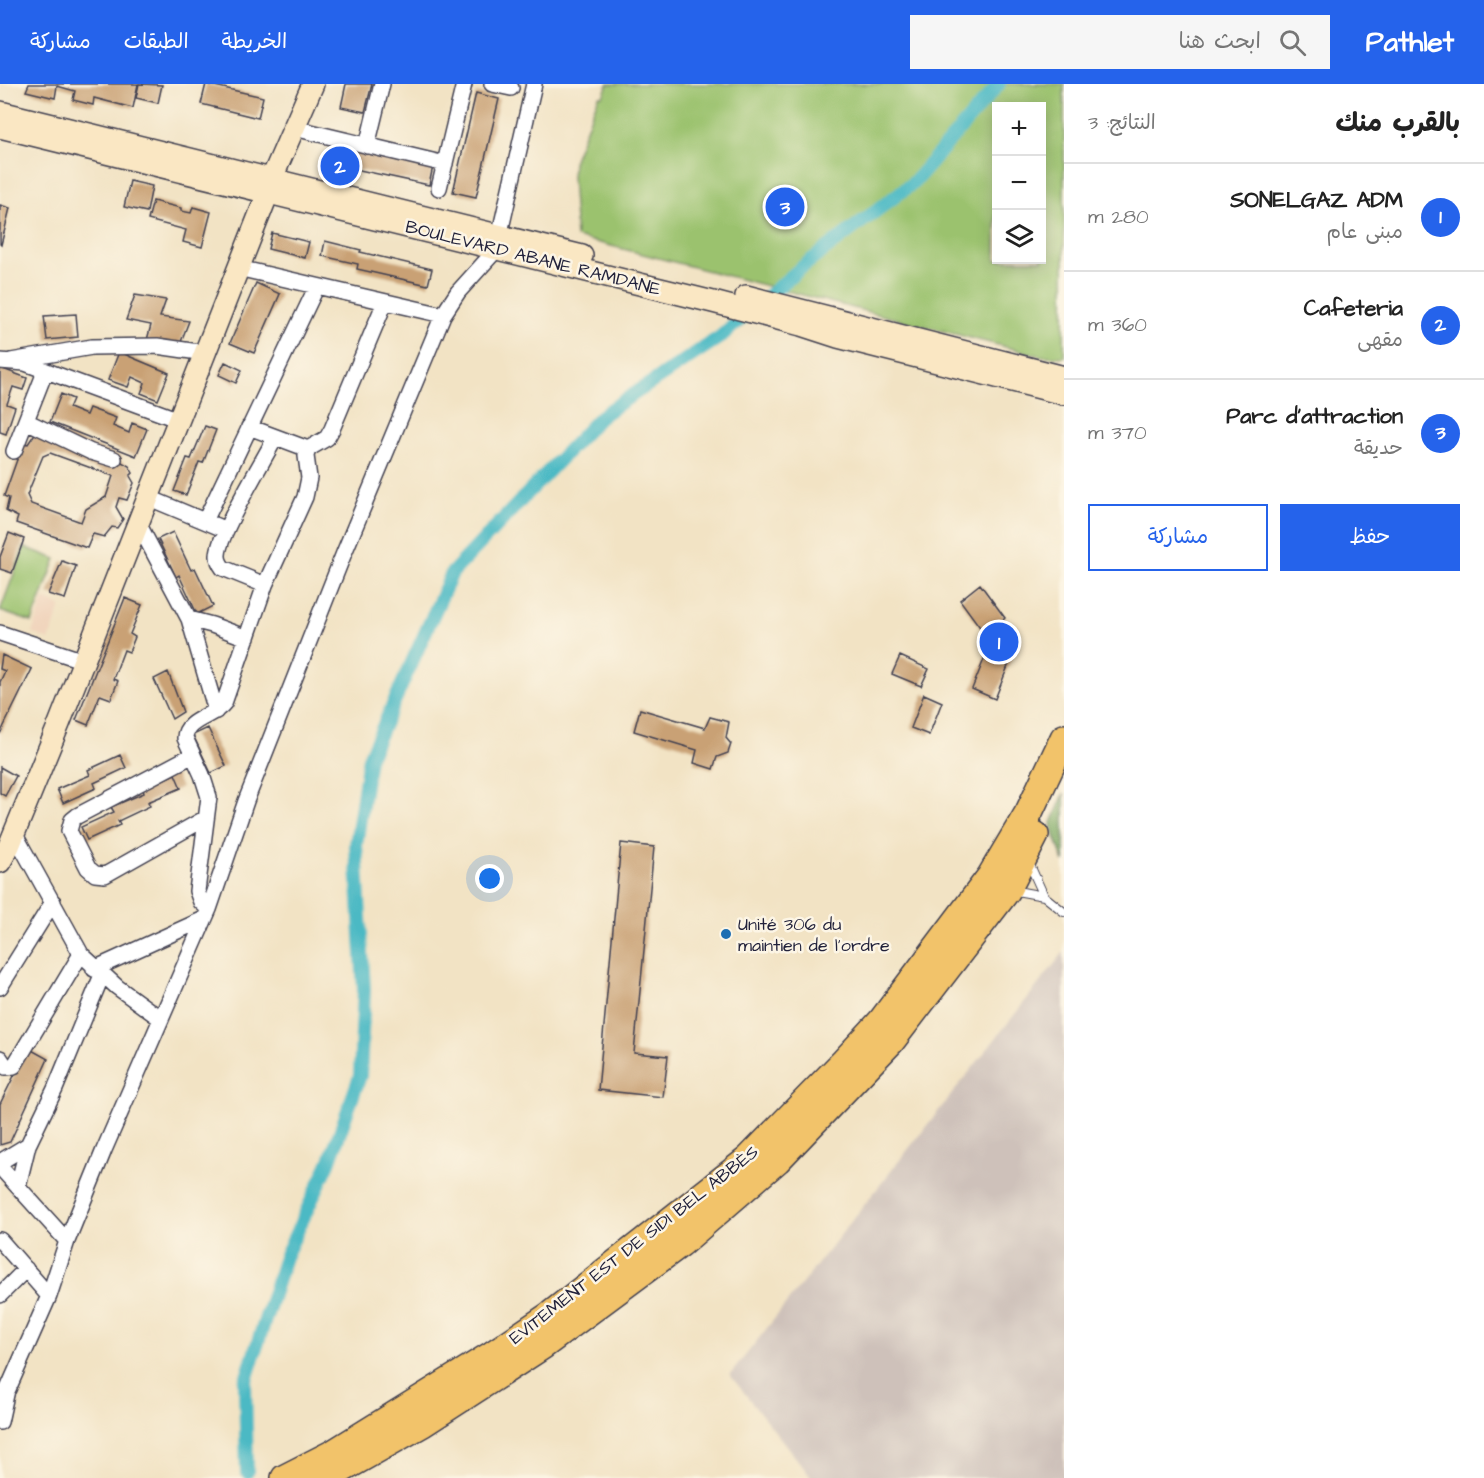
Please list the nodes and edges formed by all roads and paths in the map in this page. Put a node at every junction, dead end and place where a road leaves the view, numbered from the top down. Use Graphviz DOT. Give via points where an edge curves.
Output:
graph roads {
  1 [pos="313,84"];
  2 [pos="382,84"];
  3 [pos="464,84"];
  4 [pos="492,84"];
  5 [pos="534,84"];
  6 [pos="511,88"];
  7 [pos="0,112"];
  8 [pos="0,127"];
  9 [pos="294,128"];
  10 [pos="367,146"];
  11 [pos="445,164"];
  12 [pos="270,186"];
  13 [pos="440,188"];
  14 [pos="498,243"];
  15 [pos="238,268"];
  16 [pos="317,286"];
  17 [pos="385,302"];
  18 [pos="443,315"];
  19 [pos="802,317"];
  20 [pos="205,353"];
  21 [pos="5,361"];
  22 [pos="45,372"];
  23 [pos="1064,377"];
  24 [pos="1064,394"];
  25 [pos="179,420"];
  26 [pos="26,421"];
  27 [pos="249,427"];
  28 [pos="275,438"];
  29 [pos="308,449"];
  30 [pos="15,451"];
  31 [pos="114,459"];
  32 [pos="147,497"];
  33 [pos="205,521"];
  34 [pos="138,523"];
  35 [pos="226,530"];
  36 [pos="265,585"];
  37 [pos="189,619"];
  38 [pos="0,633"];
  39 [pos="247,638"];
  40 [pos="84,661"];
  41 [pos="216,711"];
  42 [pos="1064,738"];
  43 [pos="193,755"];
  44 [pos="1064,779"];
  45 [pos="206,818"];
  46 [pos="15,833"];
  47 [pos="1018,850"];
  48 [pos="0,862"];
  49 [pos="998,884"];
  50 [pos="1044,896"];
  51 [pos="53,902"];
  52 [pos="1064,912"];
  53 [pos="207,914"];
  54 [pos="81,954"];
  55 [pos="98,972"];
  56 [pos="0,987"];
  57 [pos="161,1019"];
  58 [pos="0,1058"];
  59 [pos="28,1145"];
  60 [pos="0,1162"];
  61 [pos="0,1167"];
  62 [pos="18,1186"];
  63 [pos="0,1240"];
  64 [pos="67,1241"];
  65 [pos="26,1269"];
  66 [pos="0,1295"];
  67 [pos="49,1296"];
  68 [pos="4,1393"];
  69 [pos="0,1422"];
  70 [pos="285,1478"];
  71 [pos="326,1478"];
  1 -- 9 [label="main road"];
  2 -- 10 [label="street"];
  3 -- 11 [label="street"];
  4 -- 6 [label="street"];
  5 -- 14 [label="street"];
  7 -- 12 [label="main road, BOULEVARD ABANE RAMDANE"];
  8 -- 12 [label="main road, BOULEVARD ABANE RAMDANE"];
  9 -- 10 [label="street"];
  9 -- 12 [label="main road"];
  10 -- 11 [label="street"];
  11 -- 13 [label="street"];
  12 -- 14 [label="main road, BOULEVARD ABANE RAMDANE"];
  12 -- 15 [label="main road"];
  14 -- 18 [label="street"];
  14 -- 19 [label="main road, BOULEVARD ABANE RAMDANE"];
  15 -- 16 [label="street"];
  15 -- 20 [label="main road"];
  16 -- 17 [label="street"];
  16 -- 27 [label="street"];
  17 -- 18 [label="street"];
  17 -- 29 [label="street" via="332,429 327,438"];
  18 -- 53 [label="street" via="246,801"];
  19 -- 23 [label="main road, BOULEVARD ABANE RAMDANE"];
  19 -- 24 [label="main road, BOULEVARD ABANE RAMDANE" via="838,337"];
  20 -- 21 [label="street" via="150,345 92,346"];
  20 -- 25 [label="main road"];
  21 -- 22 [label="street" via="25,363"];
  22 -- 25 [label="street"];
  22 -- 26 [label="street"];
  25 -- 32 [label="main road"];
  26 -- 30 [label="street"];
  26 -- 31 [label="street"];
  27 -- 28 [label="street"];
  27 -- 33 [label="street"];
  28 -- 29 [label="street"];
  28 -- 35 [label="street"];
  29 -- 36 [label="street" via="305,497"];
  32 -- 33 [label="street"];
  32 -- 34 [label="main road"];
  33 -- 35 [label="street"];
  34 -- 37 [label="street"];
  34 -- 40 [label="main road"];
  35 -- 36 [label="street" via="218,554 220,565"];
  36 -- 39 [label="street"];
  37 -- 39 [label="street"];
  37 -- 41 [label="street"];
  38 -- 40 [label="street"];
  39 -- 41 [label="street" via="224,703"];
  40 -- 46 [label="main road"];
  41 -- 43 [label="street" via="187,729 185,738"];
  42 -- 47 [label="highway, EVITEMENT EST DE SIDI BEL ABBÈS" via="1029,812"];
  43 -- 45 [label="street" via="209,797"];
  43 -- 45 [label="street" via="76,816 69,831 88,868 105,875"];
  44 -- 47 [label="highway, EVITEMENT EST DE SIDI BEL ABBÈS"];
  45 -- 53 [label="street" via="197,891"];
  46 -- 48 [label="main road"];
  46 -- 51 [label="street"];
  47 -- 49 [label="highway, EVITEMENT EST DE SIDI BEL ABBÈS"];
  47 -- 50 [label="lane"];
  49 -- 50 [label="lane"];
  49 -- 70 [label="highway, EVITEMENT EST DE SIDI BEL ABBÈS" via="881,1022 749,1160 548,1317 446,1385"];
  49 -- 71 [label="highway, EVITEMENT EST DE SIDI BEL ABBÈS" via="891,1041 777,1160 681,1243 542,1346 423,1423"];
  50 -- 52 [label="lane"];
  51 -- 54 [label="street"];
  51 -- 56 [label="street"];
  53 -- 55 [label="street"];
  53 -- 57 [label="street"];
  54 -- 55 [label="street"];
  54 -- 58 [label="street" via="14,1066 6,1067"];
  55 -- 57 [label="street"];
  55 -- 59 [label="street" via="54,1089"];
  57 -- 64 [label="street"];
  59 -- 60 [label="street"];
  59 -- 62 [label="street"];
  61 -- 62 [label="street"];
  62 -- 64 [label="street"];
  63 -- 65 [label="street"];
  64 -- 67 [label="street"];
  65 -- 66 [label="street"];
  65 -- 67 [label="street"];
  67 -- 68 [label="street"];
  68 -- 69 [label="street"];
}
